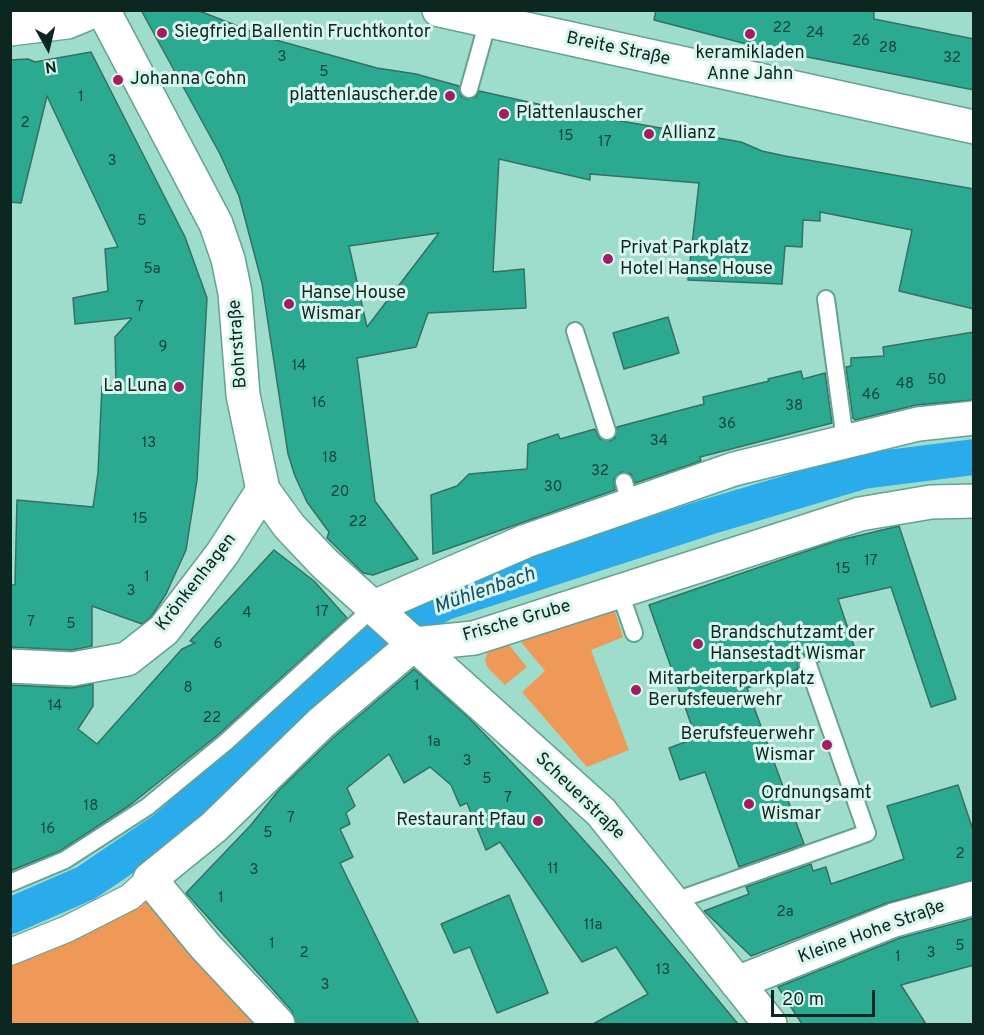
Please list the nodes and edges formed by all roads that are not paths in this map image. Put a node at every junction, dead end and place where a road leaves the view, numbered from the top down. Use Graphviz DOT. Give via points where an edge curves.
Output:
graph roads {
  1 [pos="96,10"];
  2 [pos="103,10"];
  3 [pos="439,10"];
  4 [pos="488,21"];
  5 [pos="10,29"];
  6 [pos="469,89"];
  7 [pos="974,127"];
  8 [pos="826,299"];
  9 [pos="575,331"];
  10 [pos="974,418"];
  11 [pos="607,431"];
  12 [pos="845,440"];
  13 [pos="263,490"];
  14 [pos="974,501"];
  15 [pos="619,590"];
  16 [pos="374,607"];
  17 [pos="634,633"];
  18 [pos="414,644"];
  19 [pos="808,665"];
  20 [pos="10,666"];
  21 [pos="150,879"];
  22 [pos="10,883"];
  23 [pos="974,898"];
  24 [pos="672,902"];
  25 [pos="10,951"];
  26 [pos="737,983"];
  27 [pos="278,1024"];
  28 [pos="770,1024"];
  1 -- 5 [label="street" via="67,22"];
  2 -- 13 [label="street, Bohrstraße" via="216,224 225,250 235,293 243,395"];
  3 -- 4 [label="street, Breite Straße"];
  4 -- 6 [label="lane"];
  4 -- 7 [label="street, Breite Straße"];
  8 -- 12 [label="lane"];
  9 -- 11 [label="lane"];
  10 -- 12 [label="street" via="918,424"];
  12 -- 16 [label="street" via="627,493"];
  13 -- 16 [label="street, Bohrstraße" via="289,526 324,563"];
  13 -- 20 [label="street, Krönkenhagen" via="222,554 164,630 127,659 73,669"];
  14 -- 15 [label="street, Frische Grube" via="931,502 860,514"];
  15 -- 17 [label="lane"];
  15 -- 18 [label="street, Frische Grube" via="474,638"];
  16 -- 18 [label="street, Bohrstraße"];
  16 -- 22 [label="lane" via="226,742 147,807 65,860"];
  18 -- 21 [label="street" via="321,723 214,827"];
  18 -- 24 [label="street, Scheuerstraße" via="601,812"];
  19 -- 24 [label="lane" via="867,833"];
  21 -- 25 [label="street" via="130,897 68,929"];
  21 -- 27 [label="street" via="205,946"];
  23 -- 26 [label="street, Kleine Hohe Straße" via="894,920"];
  24 -- 26 [label="street, Scheuerstraße"];
  26 -- 28 [label="street, Scheuerstraße"];
}
